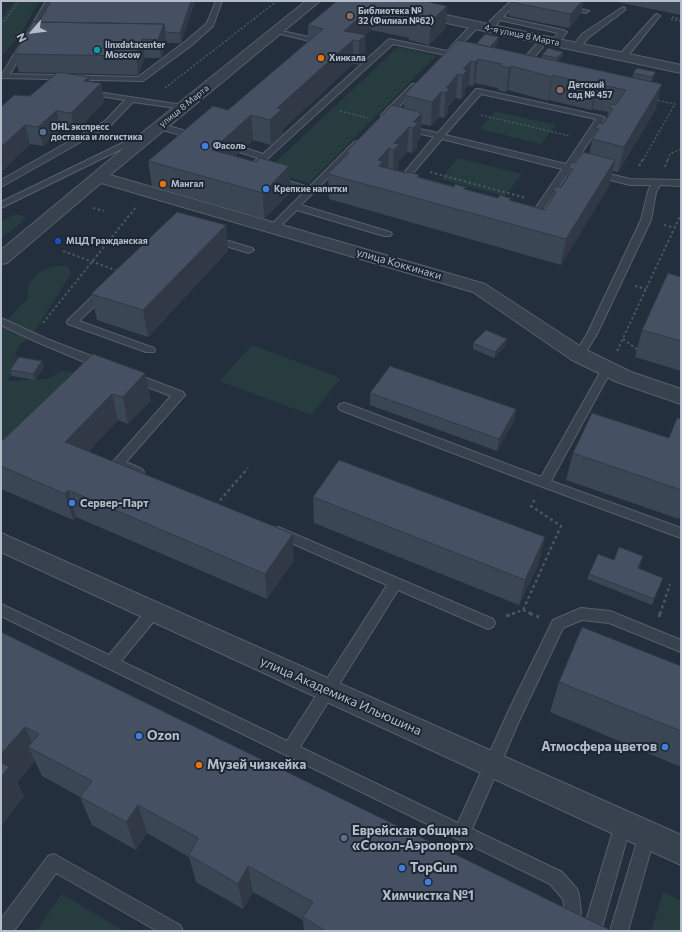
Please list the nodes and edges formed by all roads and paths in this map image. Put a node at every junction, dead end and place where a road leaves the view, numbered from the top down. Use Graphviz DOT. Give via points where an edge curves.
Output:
graph roads {
  1 [pos="19,1"];
  2 [pos="48,1"];
  3 [pos="219,1"];
  4 [pos="276,1"];
  5 [pos="314,1"];
  6 [pos="362,1"];
  7 [pos="515,1"];
  8 [pos="539,1"];
  9 [pos="623,9"];
  10 [pos="586,11"];
  11 [pos="657,16"];
  12 [pos="498,18"];
  13 [pos="1,25"];
  14 [pos="482,27"];
  15 [pos="276,31"];
  16 [pos="318,41"];
  17 [pos="550,41"];
  18 [pos="576,46"];
  19 [pos="365,51"];
  20 [pos="378,54"];
  21 [pos="445,56"];
  22 [pos="623,56"];
  23 [pos="470,58"];
  24 [pos="680,67"];
  25 [pos="520,69"];
  26 [pos="419,82"];
  27 [pos="79,91"];
  28 [pos="131,98"];
  29 [pos="653,99"];
  30 [pos="148,101"];
  31 [pos="322,106"];
  32 [pos="183,107"];
  33 [pos="463,110"];
  34 [pos="387,123"];
  35 [pos="156,129"];
  36 [pos="441,136"];
  37 [pos="364,137"];
  38 [pos="206,140"];
  39 [pos="586,140"];
  40 [pos="681,149"];
  41 [pos="242,150"];
  42 [pos="265,157"];
  43 [pos="568,167"];
  44 [pos="414,168"];
  45 [pos="255,174"];
  46 [pos="98,177"];
  47 [pos="269,178"];
  48 [pos="630,182"];
  49 [pos="658,183"];
  50 [pos="681,183"];
  51 [pos="1,184"];
  52 [pos="311,190"];
  53 [pos="141,201"];
  54 [pos="544,202"];
  55 [pos="1,205"];
  56 [pos="88,206"];
  57 [pos="294,206"];
  58 [pos="104,211"];
  59 [pos="681,214"];
  60 [pos="273,228"];
  61 [pos="387,234"];
  62 [pos="203,236"];
  63 [pos="249,250"];
  64 [pos="63,251"];
  65 [pos="1,259"];
  66 [pos="92,261"];
  67 [pos="124,273"];
  68 [pos="1,321"];
  69 [pos="33,336"];
  70 [pos="623,339"];
  71 [pos="150,350"];
  72 [pos="638,350"];
  73 [pos="579,356"];
  74 [pos="607,369"];
  75 [pos="681,397"];
  76 [pos="344,407"];
  77 [pos="248,468"];
  78 [pos="146,475"];
  79 [pos="544,483"];
  80 [pos="216,506"];
  81 [pos="266,527"];
  82 [pos="681,533"];
  83 [pos="1,542"];
  84 [pos="395,583"];
  85 [pos="670,584"];
  86 [pos="1,610"];
  87 [pos="154,611"];
  88 [pos="488,623"];
  89 [pos="653,634"];
  90 [pos="681,646"];
  91 [pos="110,663"];
  92 [pos="328,690"];
  93 [pos="290,750"];
  94 [pos="491,764"];
  95 [pos="635,830"];
  96 [pos="462,833"];
  97 [pos="681,850"];
  98 [pos="3,931"];
  99 [pos="174,931"];
  100 [pos="566,931"];
  101 [pos="592,931"];
  102 [pos="619,931"];
  1 -- 13 [label="path"];
  2 -- 3 [label="lane" via="5,76 140,79 210,24"];
  4 -- 30 [label="path"];
  5 -- 15 [label="street, улица 8 Марта"];
  6 -- 14 [label="street, 4-я улица 8 Марта" via="423,10"];
  7 -- 12 [label="lane"];
  8 -- 10 [label="lane"];
  9 -- 18 [label="lane" via="585,36"];
  11 -- 22 [label="lane"];
  12 -- 14 [label="lane"];
  12 -- 17 [label="lane" via="563,32"];
  14 -- 17 [label="street, 4-я улица 8 Марта"];
  14 -- 21 [label="lane"];
  15 -- 16 [label="lane"];
  15 -- 32 [label="street, улица 8 Марта"];
  17 -- 18 [label="street, 4-я улица 8 Марта"];
  17 -- 25 [label="lane"];
  18 -- 22 [label="street, 4-я улица 8 Марта"];
  19 -- 20 [label="lane"];
  20 -- 21 [label="lane" via="392,41"];
  20 -- 31 [label="lane"];
  21 -- 23 [label="lane"];
  22 -- 24 [label="street, 4-я улица 8 Марта"];
  26 -- 34 [label="lane"];
  27 -- 28 [label="lane"];
  28 -- 30 [label="lane"];
  28 -- 51 [label="lane" via="108,123"];
  29 -- 48 [label="path" via="675,104"];
  30 -- 32 [label="lane"];
  31 -- 34 [label="path"];
  31 -- 42 [label="lane"];
  32 -- 35 [label="street, улица 8 Марта"];
  33 -- 36 [label="lane"];
  33 -- 39 [label="path"];
  33 -- 39 [label="lane" via="479,91 601,118"];
  34 -- 36 [label="lane"];
  35 -- 38 [label="lane"];
  35 -- 46 [label="street, улица 8 Марта"];
  35 -- 55 [label="lane"];
  36 -- 43 [label="lane"];
  36 -- 44 [label="lane"];
  37 -- 52 [label="lane"];
  39 -- 43 [label="lane"];
  40 -- 49 [label="path" via="670,154"];
  41 -- 42 [label="lane"];
  42 -- 45 [label="lane" via="248,172"];
  43 -- 48 [label="lane"];
  43 -- 54 [label="lane"];
  44 -- 54 [label="path"];
  44 -- 54 [label="lane" via="397,186 530,223"];
  46 -- 60 [label="street, улица Коккинаки"];
  46 -- 65 [label="street, улица 8 Марта"];
  47 -- 52 [label="lane"];
  48 -- 49 [label="lane"];
  49 -- 50 [label="lane"];
  49 -- 73 [label="lane" via="652,192 646,220"];
  52 -- 57 [label="lane"];
  53 -- 66 [label="path"];
  56 -- 58 [label="path"];
  57 -- 60 [label="lane"];
  57 -- 61 [label="lane"];
  59 -- 70 [label="path"];
  60 -- 73 [label="street, улица Коккинаки" via="479,288"];
  62 -- 63 [label="lane"];
  64 -- 66 [label="path"];
  66 -- 67 [label="path"];
  66 -- 69 [label="path"];
  67 -- 71 [label="lane" via="72,322"];
  68 -- 69 [label="lane"];
  69 -- 78 [label="lane" via="179,395 118,463"];
  70 -- 72 [label="path"];
  70 -- 74 [label="path"];
  73 -- 74 [label="street, улица Коккинаки"];
  74 -- 75 [label="street, улица Коккинаки"];
  74 -- 79 [label="lane" via="581,425"];
  76 -- 79 [label="lane"];
  77 -- 80 [label="path"];
  79 -- 82 [label="lane"];
  79 -- 88 [label="path" via="531,506 561,526 523,610"];
  81 -- 84 [label="lane"];
  83 -- 87 [label="street, улица Академика Ильюшина"];
  84 -- 88 [label="lane"];
  84 -- 92 [label="lane"];
  85 -- 89 [label="path"];
  86 -- 91 [label="lane"];
  87 -- 91 [label="lane"];
  87 -- 92 [label="street, улица Академика Ильюшина"];
  89 -- 90 [label="lane"];
  89 -- 94 [label="lane" via="610,617 581,614 558,624"];
  91 -- 93 [label="lane"];
  92 -- 93 [label="lane"];
  92 -- 94 [label="street, улица Академика Ильюшина"];
  93 -- 96 [label="lane"];
  94 -- 95 [label="street, улица Академика Ильюшина"];
  94 -- 96 [label="lane"];
  95 -- 97 [label="street, улица Академика Ильюшина"];
  95 -- 101 [label="lane"];
  95 -- 102 [label="lane"];
  96 -- 100 [label="lane" via="556,878 571,895 573,913"];
  98 -- 99 [label="lane" via="54,862"];
}
